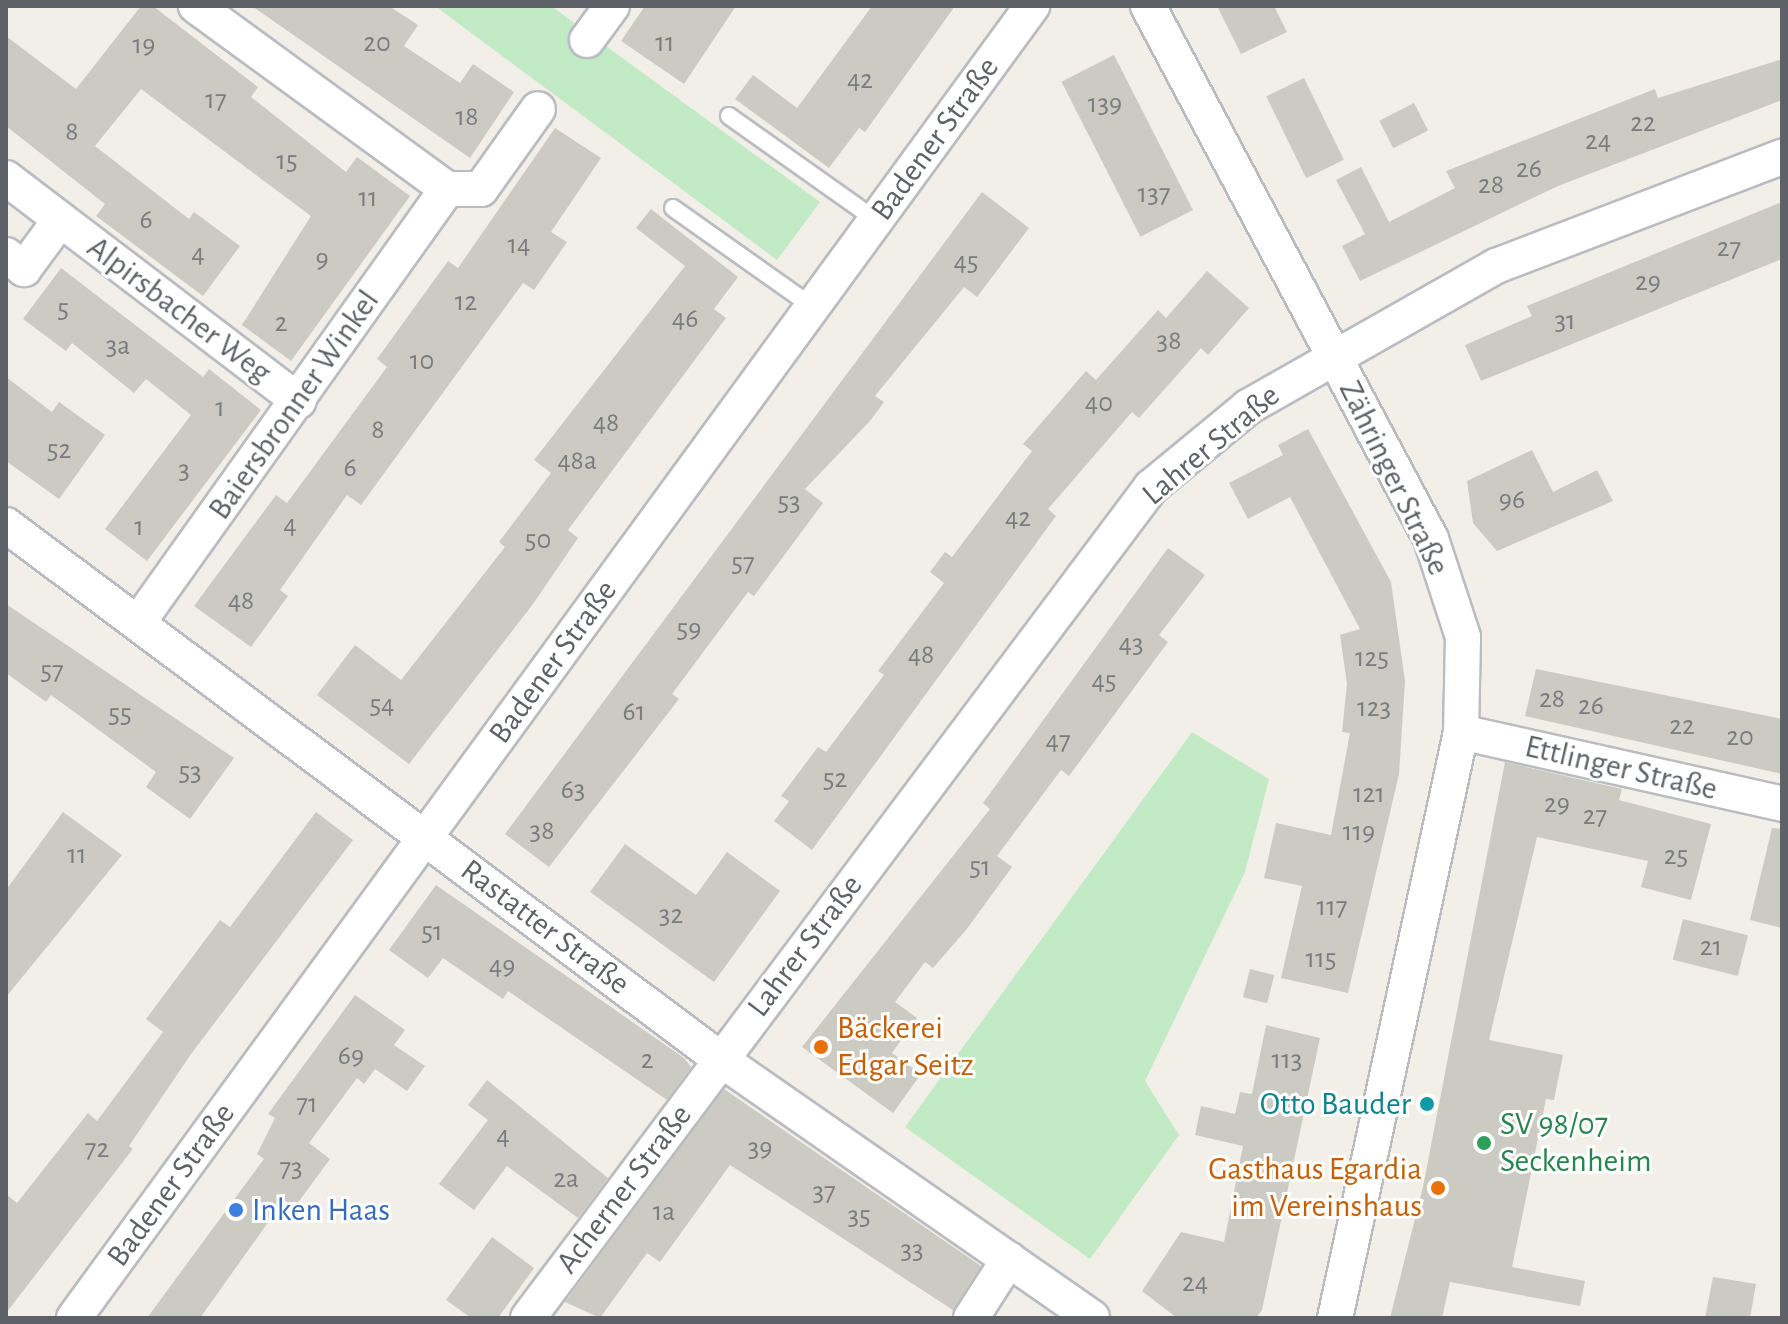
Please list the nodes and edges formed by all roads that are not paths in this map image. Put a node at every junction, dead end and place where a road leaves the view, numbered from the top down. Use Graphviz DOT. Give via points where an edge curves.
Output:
graph roads {
  1 [pos="196,6"];
  2 [pos="612,6"];
  3 [pos="1032,6"];
  4 [pos="1148,6"];
  5 [pos="587,40"];
  6 [pos="538,109"];
  7 [pos="729,116"];
  8 [pos="1782,157"];
  9 [pos="6,178"];
  10 [pos="447,189"];
  11 [pos="673,208"];
  12 [pos="60,220"];
  13 [pos="876,220"];
  14 [pos="6,255"];
  15 [pos="813,307"];
  16 [pos="1333,353"];
  17 [pos="299,401"];
  18 [pos="6,525"];
  19 [pos="140,620"];
  20 [pos="1461,732"];
  21 [pos="1782,804"];
  22 [pos="426,838"];
  23 [pos="720,1059"];
  24 [pos="1009,1259"];
  25 [pos="74,1318"];
  26 [pos="528,1318"];
  27 [pos="971,1318"];
  28 [pos="1092,1318"];
  29 [pos="1335,1318"];
  1 -- 10 [label="street"];
  2 -- 5 [label="street"];
  3 -- 13 [label="street, Badener Straße"];
  4 -- 16 [label="street, Zähringer Straße"];
  6 -- 10 [label="street" via="481,189"];
  7 -- 13 [label="lane"];
  8 -- 16 [label="street, Lahrer Straße" via="1496,266"];
  9 -- 12 [label="street, Alpirsbacher Weg"];
  10 -- 17 [label="street, Baiersbronner Winkel"];
  11 -- 15 [label="lane"];
  12 -- 14 [label="street, Alpirsbacher Weg" via="24,269"];
  12 -- 17 [label="street, Alpirsbacher Weg"];
  13 -- 15 [label="street, Badener Straße"];
  15 -- 22 [label="street, Badener Straße"];
  16 -- 20 [label="street, Zähringer Straße" via="1431,539 1463,637"];
  16 -- 23 [label="street, Lahrer Straße" via="1248,407 1151,487"];
  17 -- 19 [label="street, Baiersbronner Winkel"];
  18 -- 19 [label="street, Rastatter Straße"];
  19 -- 22 [label="street, Rastatter Straße"];
  20 -- 21 [label="street, Ettlinger Straße"];
  20 -- 29 [label="street, Zähringer Straße"];
  22 -- 23 [label="street, Rastatter Straße"];
  22 -- 25 [label="street, Badener Straße"];
  23 -- 24 [label="street, Rastatter Straße"];
  23 -- 26 [label="street, Acherner Straße"];
  24 -- 27 [label="street"];
  24 -- 28 [label="street, Rastatter Straße"];
}
